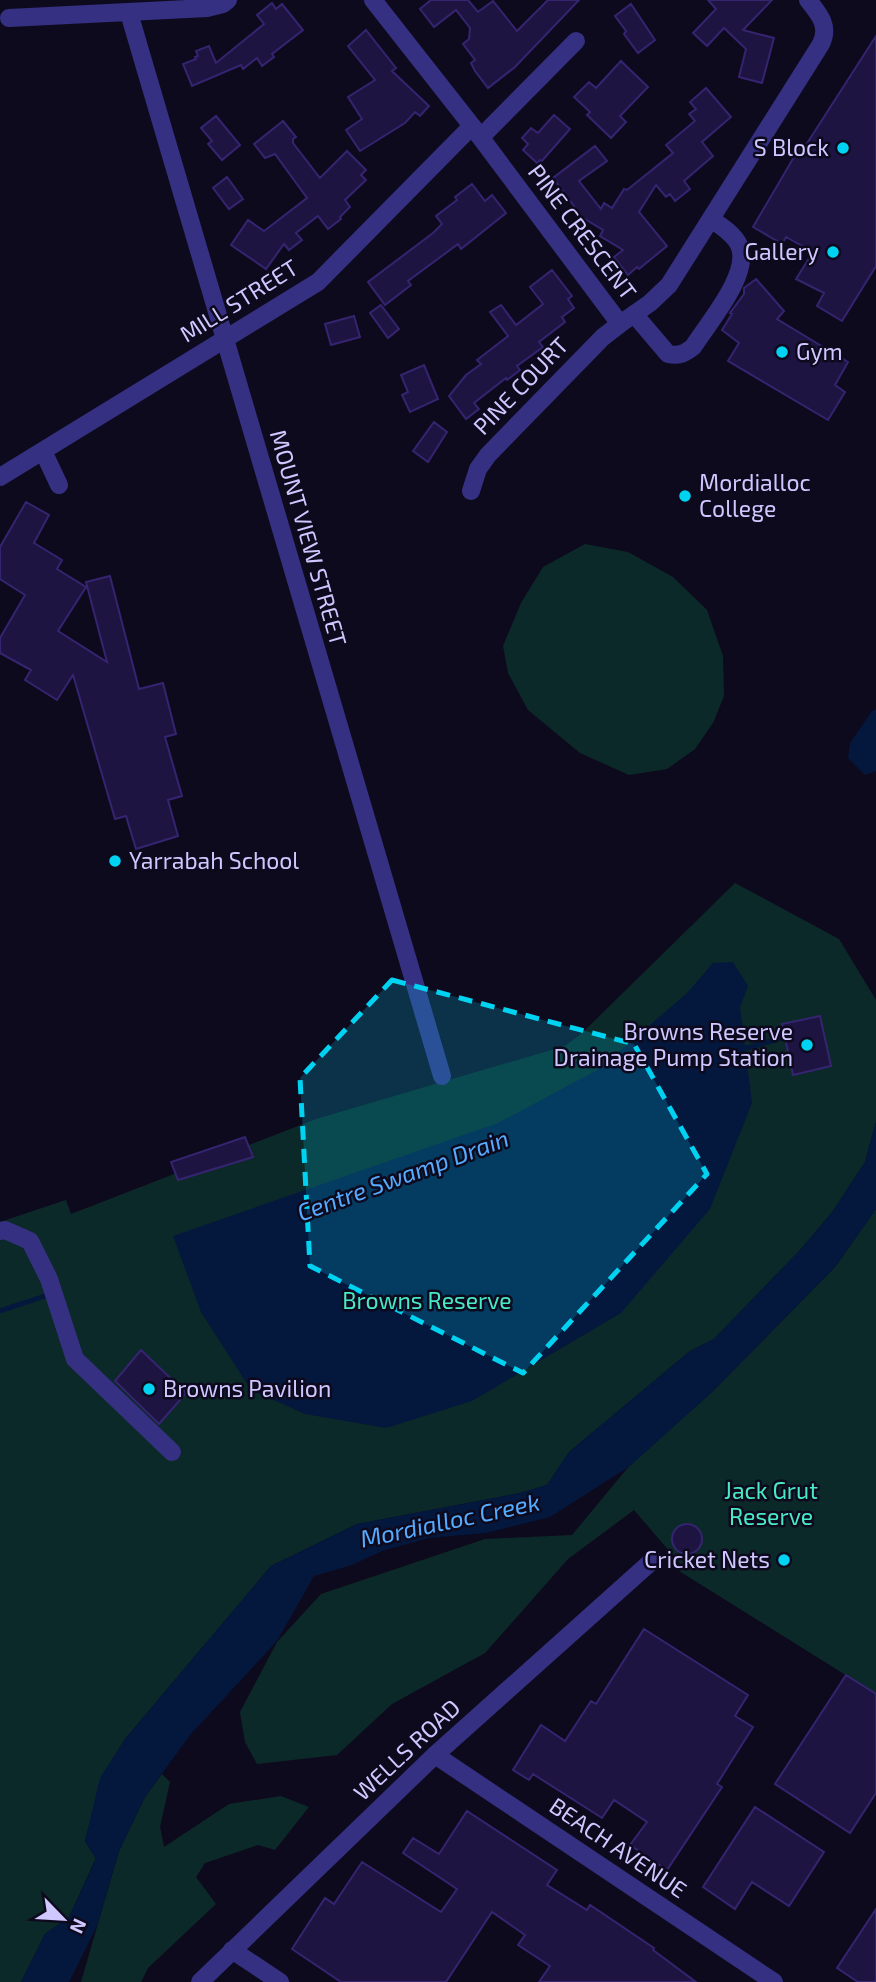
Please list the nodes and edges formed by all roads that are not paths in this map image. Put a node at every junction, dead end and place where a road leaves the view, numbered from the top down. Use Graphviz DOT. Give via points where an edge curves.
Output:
graph roads {
  1 [pos="228,0"];
  2 [pos="373,0"];
  3 [pos="812,6"];
  4 [pos="129,13"];
  5 [pos="9,18"];
  6 [pos="576,41"];
  7 [pos="476,132"];
  8 [pos="712,219"];
  9 [pos="627,319"];
  10 [pos="225,340"];
  11 [pos="43,451"];
  12 [pos="0,477"];
  13 [pos="59,485"];
  14 [pos="471,491"];
  15 [pos="442,1076"];
  16 [pos="0,1231"];
  17 [pos="172,1452"];
  18 [pos="653,1560"];
  19 [pos="435,1755"];
  20 [pos="232,1950"];
  21 [pos="200,1982"];
  22 [pos="280,1982"];
  23 [pos="774,1982"];
  1 -- 4 [label="street" via="207,8"];
  2 -- 7 [label="street, PINE CRESCENT"];
  3 -- 8 [label="street, PINE CRESCENT" via="826,27 825,35"];
  4 -- 5 [label="street"];
  4 -- 10 [label="street, MOUNT VIEW STREET"];
  6 -- 7 [label="street, MILL STREET"];
  7 -- 9 [label="street, PINE CRESCENT"];
  7 -- 10 [label="street, MILL STREET" via="318,282"];
  8 -- 9 [label="street, PINE CRESCENT" via="669,285"];
  8 -- 9 [label="street" via="746,246 742,268 693,347 685,353 668,354"];
  9 -- 14 [label="street, PINE COURT" via="603,337 488,455"];
  10 -- 11 [label="street, MILL STREET"];
  10 -- 15 [label="street, MOUNT VIEW STREET"];
  11 -- 12 [label="street, MILL STREET"];
  11 -- 13 [label="street"];
  16 -- 17 [label="street" via="30,1241 49,1279 75,1359"];
  18 -- 19 [label="street, WELLS ROAD"];
  19 -- 20 [label="street, WELLS ROAD"];
  19 -- 23 [label="street, BEACH AVENUE"];
  20 -- 21 [label="street, WELLS ROAD"];
  20 -- 22 [label="street"];
}
